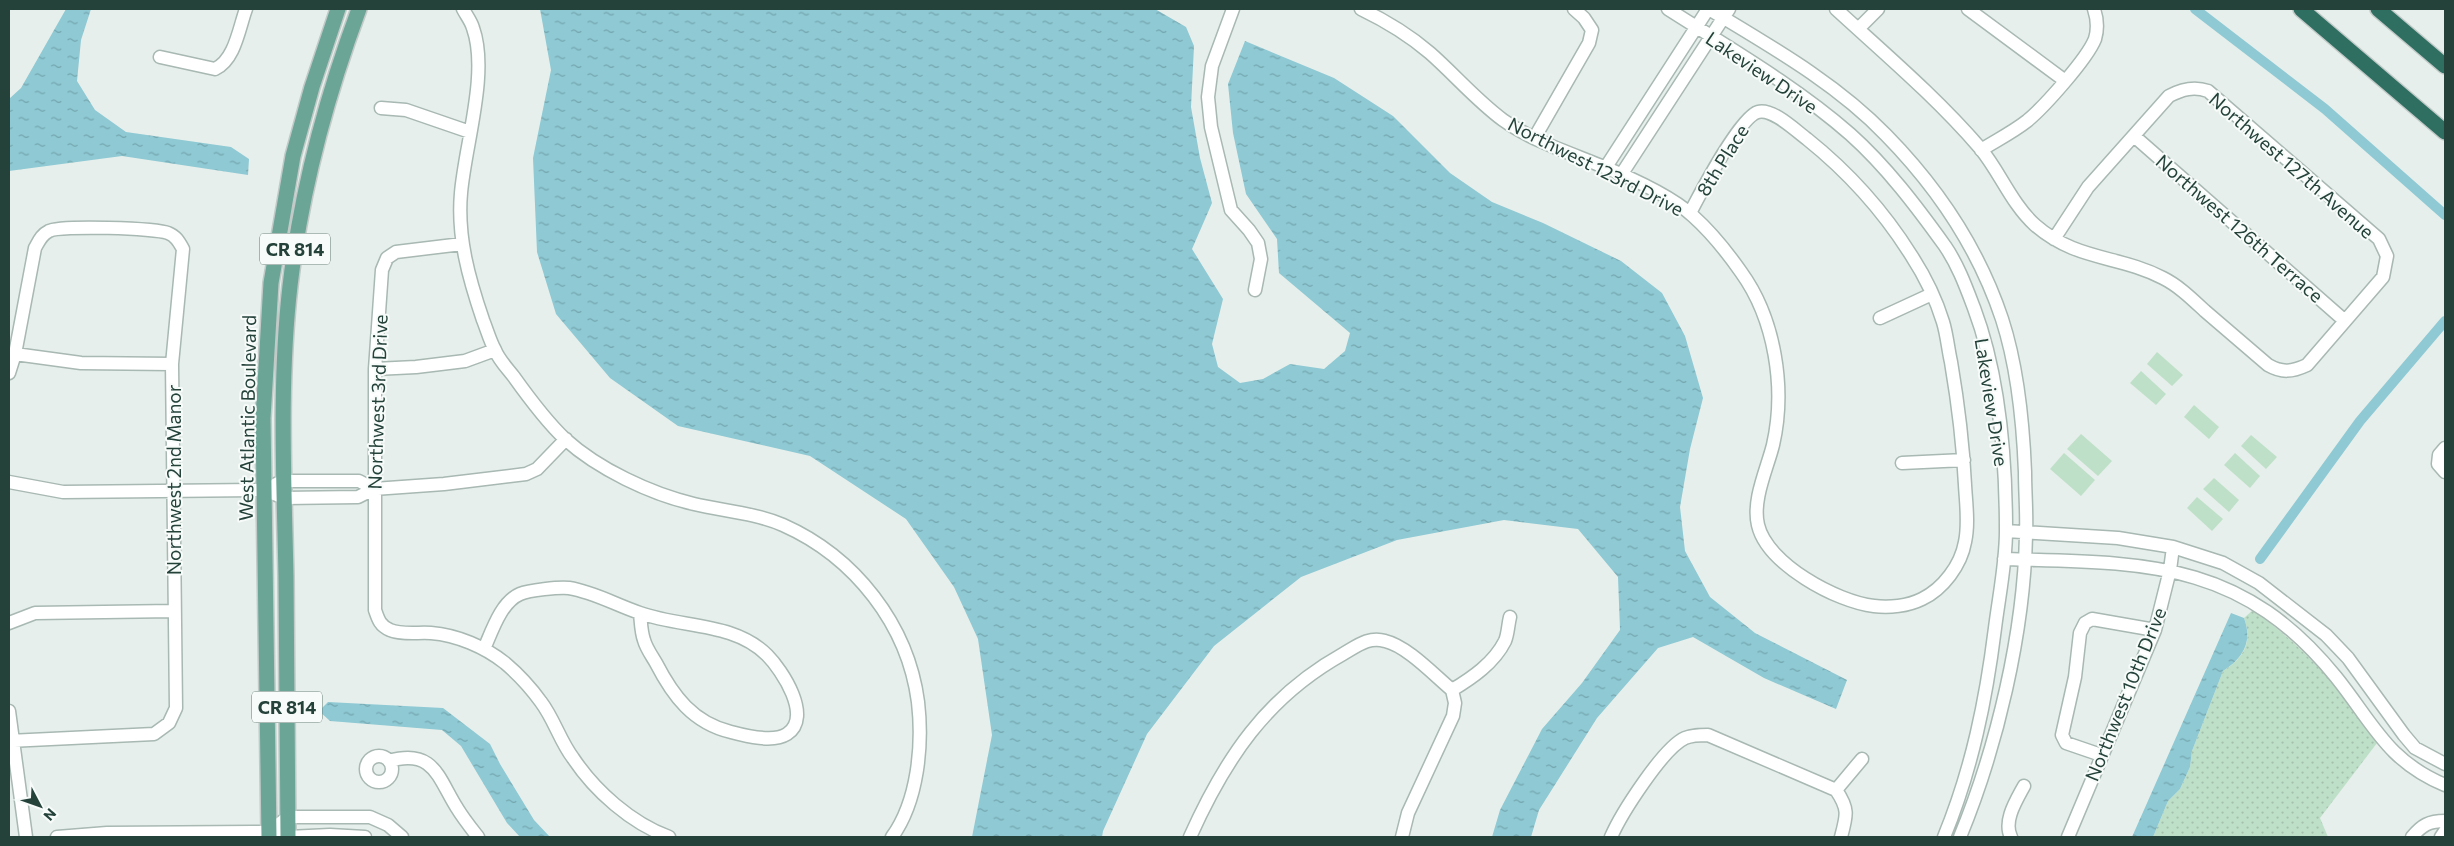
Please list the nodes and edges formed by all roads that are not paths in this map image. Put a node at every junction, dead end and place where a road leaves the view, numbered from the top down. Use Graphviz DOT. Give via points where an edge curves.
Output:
graph roads {
  1 [pos="246,9"];
  2 [pos="338,9"];
  3 [pos="359,9"];
  4 [pos="463,9"];
  5 [pos="1233,9"];
  6 [pos="1361,9"];
  7 [pos="1574,9"];
  8 [pos="1668,9"];
  9 [pos="1708,9"];
  10 [pos="1836,9"];
  11 [pos="1878,9"];
  12 [pos="1968,9"];
  13 [pos="2301,9"];
  14 [pos="2378,9"];
  15 [pos="1727,13"];
  16 [pos="2095,13"];
  17 [pos="1696,27"];
  18 [pos="1858,29"];
  19 [pos="1712,36"];
  20 [pos="160,57"];
  21 [pos="2445,66"];
  22 [pos="2064,80"];
  23 [pos="381,108"];
  24 [pos="470,132"];
  25 [pos="2445,132"];
  26 [pos="2134,136"];
  27 [pos="1535,137"];
  28 [pos="1981,150"];
  29 [pos="1606,168"];
  30 [pos="1621,175"];
  31 [pos="1690,213"];
  32 [pos="2054,239"];
  33 [pos="462,244"];
  34 [pos="1255,290"];
  35 [pos="1932,294"];
  36 [pos="1880,318"];
  37 [pos="2002,319"];
  38 [pos="2345,320"];
  39 [pos="1980,324"];
  40 [pos="494,350"];
  41 [pos="15,354"];
  42 [pos="172,364"];
  43 [pos="375,369"];
  44 [pos="9,373"];
  45 [pos="566,440"];
  46 [pos="2445,448"];
  47 [pos="1964,460"];
  48 [pos="1902,463"];
  49 [pos="2445,472"];
  50 [pos="283,481"];
  51 [pos="9,482"];
  52 [pos="374,489"];
  53 [pos="264,490"];
  54 [pos="173,491"];
  55 [pos="284,498"];
  56 [pos="2006,532"];
  57 [pos="2026,533"];
  58 [pos="2173,548"];
  59 [pos="2004,559"];
  60 [pos="2025,560"];
  61 [pos="2170,570"];
  62 [pos="174,612"];
  63 [pos="640,614"];
  64 [pos="1510,617"];
  65 [pos="9,623"];
  66 [pos="2155,630"];
  67 [pos="484,649"];
  68 [pos="1452,690"];
  69 [pos="9,711"];
  70 [pos="2393,722"];
  71 [pos="2376,733"];
  72 [pos="11,741"];
  73 [pos="2101,755"];
  74 [pos="1862,759"];
  75 [pos="389,761"];
  76 [pos="2445,764"];
  77 [pos="2445,784"];
  78 [pos="2024,786"];
  79 [pos="1836,790"];
  80 [pos="288,817"];
  81 [pos="2445,821"];
  82 [pos="2445,831"];
  83 [pos="269,835"];
  84 [pos="26,837"];
  85 [pos="58,837"];
  86 [pos="288,837"];
  87 [pos="365,837"];
  88 [pos="402,837"];
  89 [pos="478,837"];
  90 [pos="668,837"];
  91 [pos="892,837"];
  92 [pos="1190,837"];
  93 [pos="1402,837"];
  94 [pos="1611,837"];
  95 [pos="1841,837"];
  96 [pos="1944,837"];
  97 [pos="1960,837"];
  98 [pos="2011,837"];
  99 [pos="2068,837"];
  100 [pos="2412,837"];
  101 [pos="2441,837"];
  1 -- 20 [label="street" via="229,57 223,65 215,69"];
  2 -- 53 [label="main road, West Atlantic Boulevard / CR 814" via="293,156 271,283 266,352"];
  3 -- 50 [label="main road, West Atlantic Boulevard / CR 814" via="315,147 297,238 286,341"];
  4 -- 24 [label="street" via="473,28 478,53"];
  5 -- 34 [label="street" via="1212,66 1208,97 1211,127 1230,210 1258,243 1261,259"];
  6 -- 27 [label="street, Northwest 123rd Drive" via="1401,30 1481,103 1507,123"];
  7 -- 27 [label="street" via="1592,30 1589,42"];
  8 -- 17 [label="street, Lakeview Drive"];
  9 -- 15 [label="street, Lakeview Drive"];
  9 -- 17 [label="street"];
  10 -- 18 [label="street"];
  11 -- 18 [label="street"];
  12 -- 22 [label="street"];
  13 -- 25 [label="highway"];
  14 -- 21 [label="highway"];
  15 -- 19 [label="street"];
  15 -- 37 [label="street, Lakeview Drive" via="1826,84 1887,136 1949,211 1980,266"];
  16 -- 22 [label="street" via="2096,37 2088,52"];
  17 -- 19 [label="street, Lakeview Drive"];
  17 -- 29 [label="street"];
  18 -- 28 [label="street" via="1930,94"];
  19 -- 30 [label="street"];
  19 -- 39 [label="street, Lakeview Drive" via="1813,105 1850,134 1887,172 1946,248 1962,275"];
  22 -- 28 [label="street" via="2027,120"];
  23 -- 24 [label="street" via="406,110"];
  24 -- 33 [label="street" via="461,195"];
  26 -- 32 [label="street" via="2088,187"];
  26 -- 38 [label="street, Northwest 126th Terrace"];
  26 -- 38 [label="street, Northwest 127th Avenue" via="2169,96 2188,88 2208,91 2379,239 2386,256 2383,277"];
  27 -- 29 [label="street, Northwest 123rd Drive"];
  28 -- 32 [label="street" via="2018,207"];
  29 -- 30 [label="street, Northwest 123rd Drive"];
  30 -- 31 [label="street, Northwest 123rd Drive"];
  31 -- 35 [label="street, 8th Place" via="1715,166 1747,119 1759,112 1770,113 1824,153 1850,179 1912,255"];
  31 -- 47 [label="street, Northwest 123rd Drive" via="1720,243 1745,277 1765,316 1776,360 1779,398 1774,441 1756,522 1775,556 1793,571 1838,596 1873,606 1900,606 1924,599 1944,583 1958,563 1965,542"];
  32 -- 38 [label="street" via="2096,257 2130,265 2165,279 2278,370 2287,372 2307,365"];
  33 -- 40 [label="street" via="477,303"];
  33 -- 43 [label="street, Northwest 3rd Drive" via="396,252 387,258 382,270"];
  35 -- 36 [label="street"];
  35 -- 47 [label="street" via="1944,323"];
  37 -- 39 [label="street"];
  37 -- 57 [label="street, Lakeview Drive" via="2020,407"];
  39 -- 56 [label="street, Lakeview Drive" via="1990,358 2001,432"];
  40 -- 43 [label="street" via="465,361"];
  40 -- 45 [label="street" via="531,401"];
  41 -- 42 [label="street" via="81,363"];
  41 -- 42 [label="street, Northwest 2nd Manor" via="35,248 41,236 51,229 119,228 166,232 176,237 183,249"];
  41 -- 44 [label="street"];
  42 -- 54 [label="street, Northwest 2nd Manor"];
  43 -- 52 [label="street, Northwest 3rd Drive"];
  45 -- 52 [label="street" via="537,469 526,474"];
  45 -- 91 [label="street" via="643,488 693,504 744,513 782,525 819,544 851,570 879,602 903,644 916,686 920,720 918,758 910,798"];
  46 -- 49 [label="street" via="2438,464"];
  47 -- 48 [label="street"];
  50 -- 52 [label="street" via="359,480"];
  50 -- 53 [label="street"];
  50 -- 55 [label="main road, West Atlantic Boulevard / CR 814"];
  51 -- 54 [label="street" via="63,492"];
  52 -- 55 [label="street" via="358,497"];
  52 -- 67 [label="street, Northwest 3rd Drive" via="375,610 379,623 390,631 434,633"];
  53 -- 54 [label="street"];
  53 -- 55 [label="street"];
  53 -- 83 [label="main road, West Atlantic Boulevard / CR 814"];
  54 -- 62 [label="street, Northwest 2nd Manor"];
  55 -- 80 [label="main road, West Atlantic Boulevard / CR 814"];
  56 -- 57 [label="street"];
  56 -- 59 [label="street, Lakeview Drive"];
  57 -- 58 [label="street" via="2118,538"];
  57 -- 60 [label="street, Lakeview Drive"];
  58 -- 61 [label="street, Northwest 10th Drive"];
  58 -- 70 [label="street" via="2223,563 2259,583 2312,624 2348,658"];
  59 -- 60 [label="street"];
  59 -- 96 [label="street, Lakeview Drive" via="1982,714 1970,765"];
  60 -- 61 [label="street" via="2115,562"];
  60 -- 97 [label="street, Lakeview Drive" via="2015,644 1995,731"];
  61 -- 66 [label="street, Northwest 10th Drive"];
  61 -- 71 [label="street" via="2215,583 2247,598 2277,619 2319,656"];
  62 -- 65 [label="street" via="35,613"];
  62 -- 72 [label="street, Northwest 2nd Manor" via="176,708 169,723 154,734"];
  63 -- 63 [label="street" via="644,640 670,691 688,709 706,722 729,732 756,737 781,736 794,728 798,716 789,686 767,655 750,642 732,632"];
  63 -- 67 [label="street" via="593,593 566,588 522,593 509,600"];
  64 -- 68 [label="street" via="1505,641 1496,653 1484,668"];
  66 -- 73 [label="street, Northwest 10th Drive"];
  66 -- 73 [label="street" via="2092,619 2085,623 2080,633 2075,677 2062,735 2066,743"];
  67 -- 90 [label="street" via="524,681 542,702 573,758 595,786 624,811"];
  68 -- 92 [label="street" via="1401,647 1385,640 1368,640 1331,660 1292,689 1256,725 1230,758"];
  68 -- 93 [label="street" via="1453,716 1412,805"];
  69 -- 72 [label="street"];
  70 -- 71 [label="street"];
  70 -- 76 [label="street" via="2415,748"];
  71 -- 77 [label="street" via="2411,768"];
  72 -- 84 [label="street"];
  73 -- 99 [label="street, Northwest 10th Drive"];
  74 -- 79 [label="street"];
  75 -- 89 [label="street" via="415,758 434,768"];
  78 -- 98 [label="street" via="2007,826"];
  79 -- 94 [label="street" via="1708,736 1696,735 1673,746 1640,787"];
  79 -- 95 [label="street" via="1845,804 1847,817"];
  80 -- 83 [label="street"];
  80 -- 86 [label="main road, West Atlantic Boulevard / CR 814"];
  80 -- 88 [label="street" via="370,817 388,824"];
  81 -- 100 [label="street" via="2432,821 2420,827"];
  82 -- 101 [label="street"];
  83 -- 85 [label="street" via="107,833"];
  83 -- 86 [label="street"];
  86 -- 87 [label="street"];
}
